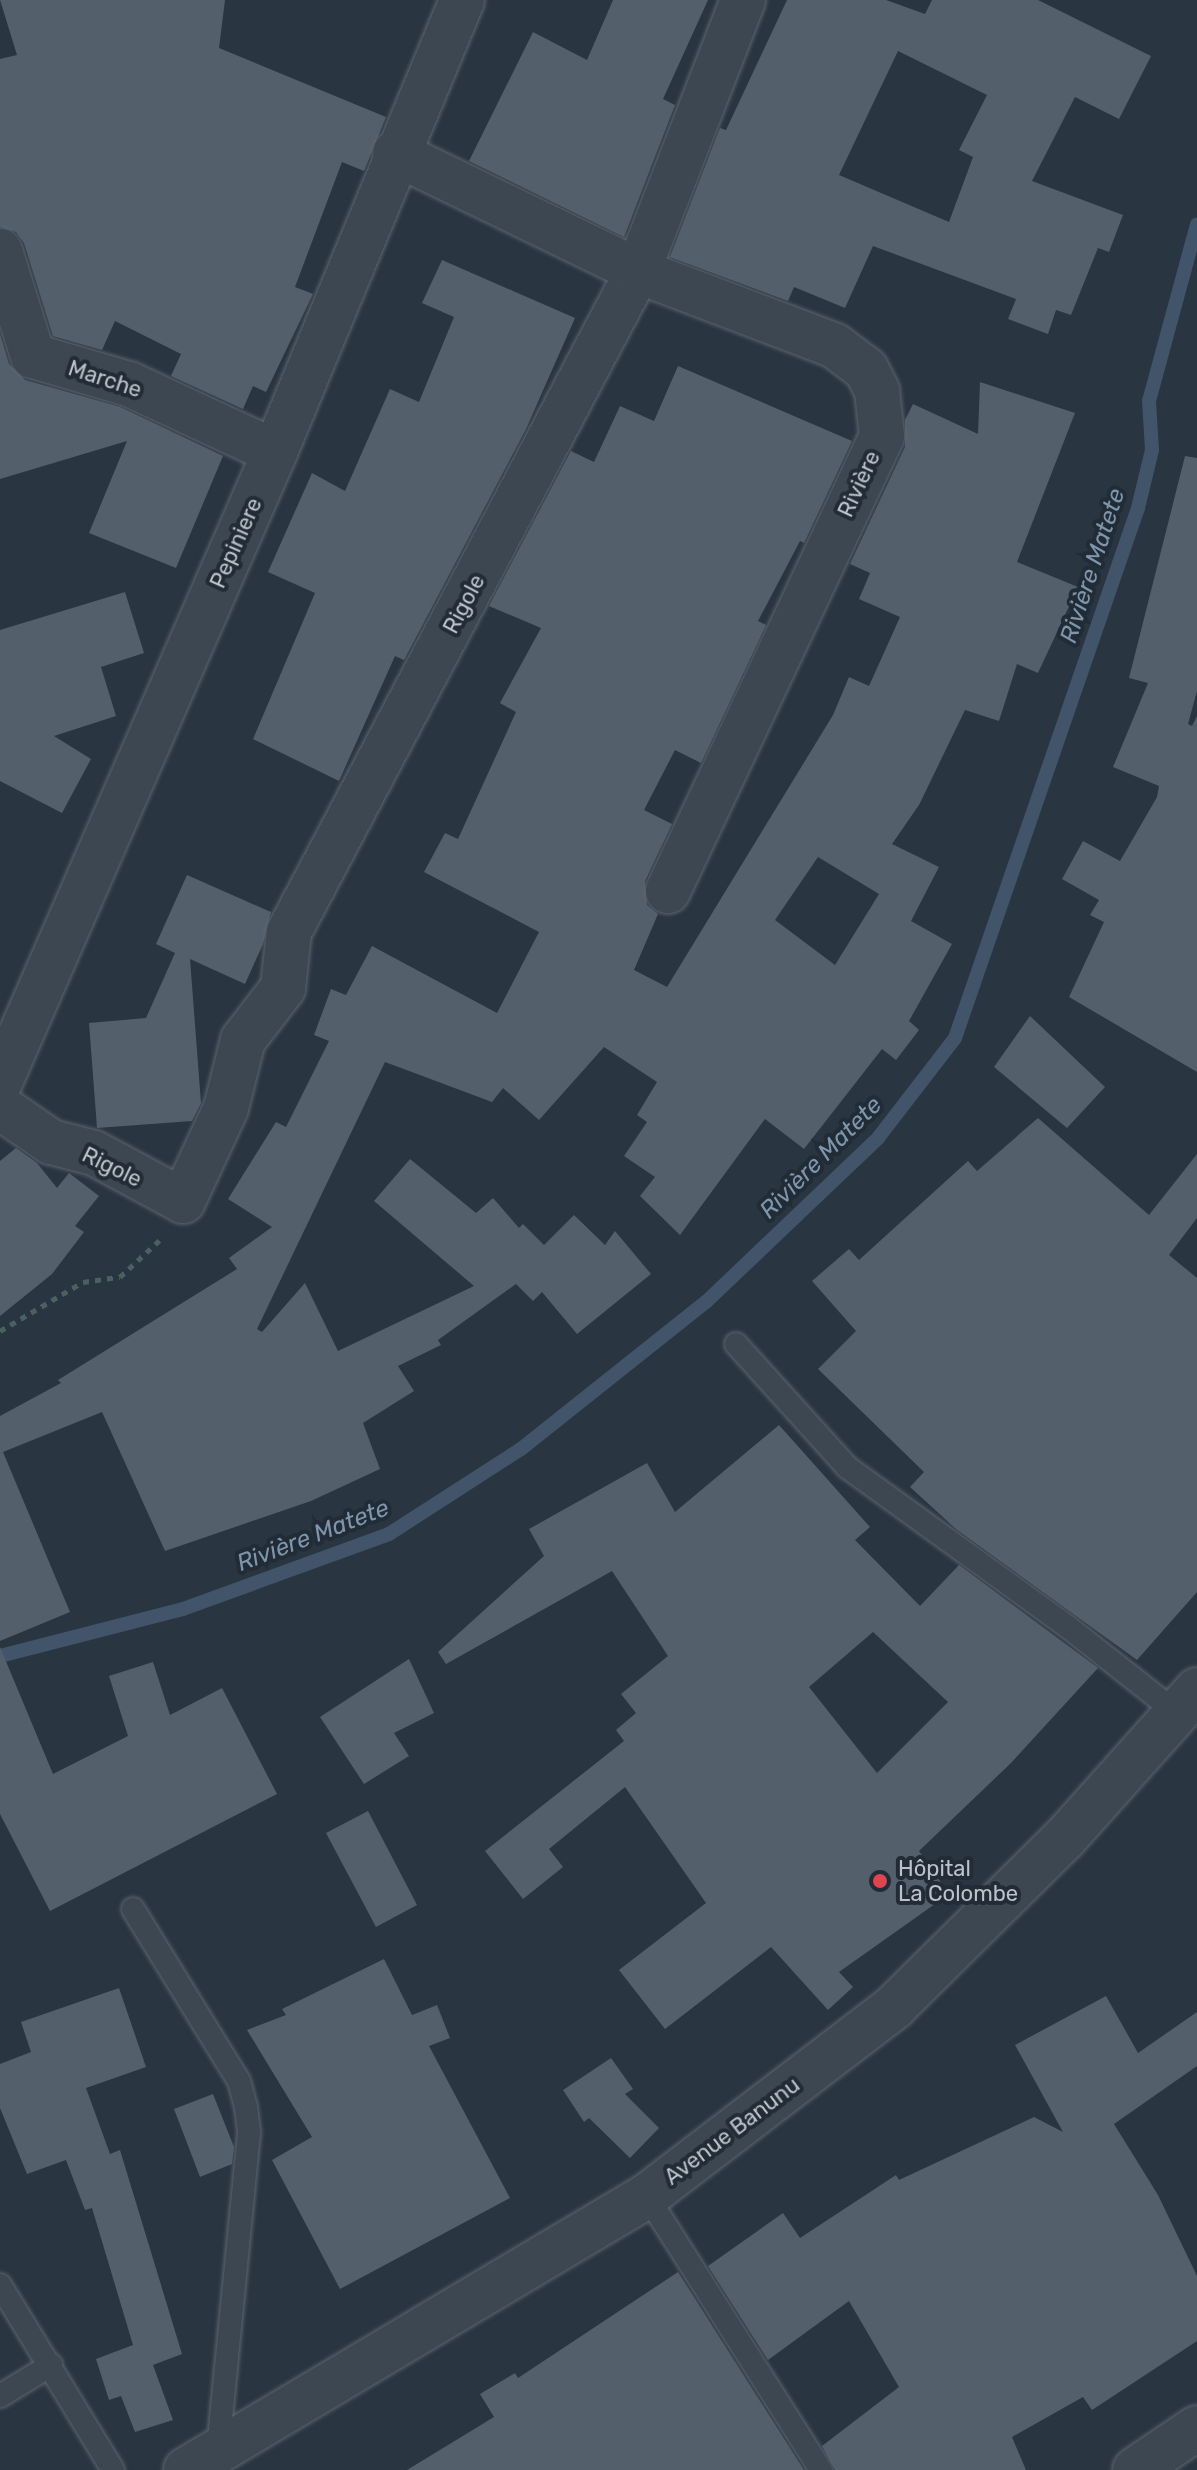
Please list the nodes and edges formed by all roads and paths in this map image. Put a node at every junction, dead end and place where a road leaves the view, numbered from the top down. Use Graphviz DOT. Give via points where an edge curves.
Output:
graph roads {
  1 [pos="462,0"];
  2 [pos="743,0"];
  3 [pos="395,153"];
  4 [pos="0,251"];
  5 [pos="638,271"];
  6 [pos="275,452"];
  7 [pos="668,891"];
  8 [pos="0,1082"];
  9 [pos="0,1107"];
  10 [pos="183,1201"];
  11 [pos="0,1331"];
  12 [pos="736,1344"];
  13 [pos="1187,1702"];
  14 [pos="133,1909"];
  15 [pos="647,2196"];
  16 [pos="0,2285"];
  17 [pos="51,2365"];
  18 [pos="0,2396"];
  19 [pos="1197,2428"];
  20 [pos="202,2460"];
  21 [pos="113,2470"];
  22 [pos="821,2470"];
  23 [pos="1135,2470"];
  1 -- 3 [label="street, Pepiniere"];
  2 -- 5 [label="street, Rigole"];
  3 -- 5 [label="street, Rivière"];
  3 -- 6 [label="street, Pepiniere"];
  4 -- 6 [label="street, Marche" via="33,356 129,384"];
  5 -- 7 [label="street, Rivière" via="835,346 866,369 877,391 882,436"];
  5 -- 10 [label="street, Rigole" via="289,932 283,988 243,1040 226,1108"];
  6 -- 8 [label="street, Pepiniere"];
  9 -- 10 [label="street, Rigole" via="51,1142 94,1153"];
  10 -- 11 [label="path" via="181,1219 120,1277 83,1282"];
  12 -- 13 [label="lane" via="847,1467 1068,1627"];
  13 -- 15 [label="street, Avenue Banunu" via="1021,1884 894,2007"];
  14 -- 20 [label="lane" via="239,2081 246,2107 249,2133"];
  15 -- 20 [label="street, Avenue Banunu"];
  15 -- 22 [label="lane"];
  16 -- 17 [label="lane"];
  17 -- 18 [label="lane"];
  17 -- 21 [label="lane"];
  19 -- 23 [label="street"];
}
